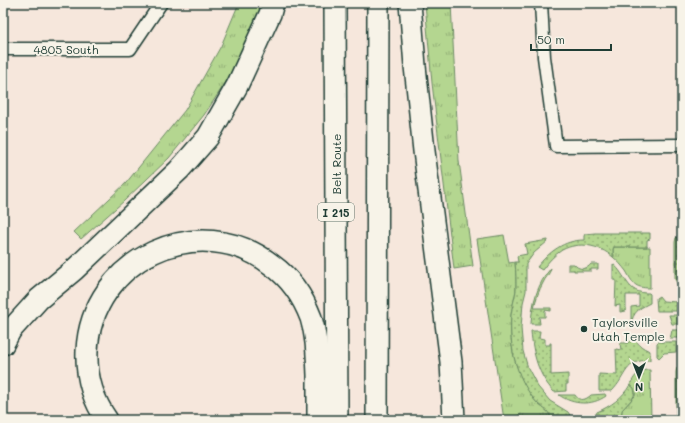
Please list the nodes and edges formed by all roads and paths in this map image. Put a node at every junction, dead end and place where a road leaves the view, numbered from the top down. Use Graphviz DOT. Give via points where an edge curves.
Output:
graph roads {
  1 [pos="161,3"];
  2 [pos="273,3"];
  3 [pos="335,3"];
  4 [pos="378,3"];
  5 [pos="410,3"];
  6 [pos="541,3"];
  7 [pos="3,49"];
  8 [pos="682,145"];
  9 [pos="3,344"];
  10 [pos="451,362"];
  11 [pos="107,420"];
  12 [pos="318,420"];
  13 [pos="338,420"];
  14 [pos="377,420"];
  15 [pos="454,420"];
  16 [pos="462,420"];
  1 -- 7 [label="street, 4805 South" via="130,49"];
  2 -- 9 [label="highway" via="237,86 208,137 174,176 39,300 10,331"];
  3 -- 13 [label="highway, Belt Route / I 215"];
  4 -- 14 [label="highway"];
  5 -- 10 [label="highway" via="423,144"];
  6 -- 8 [label="street" via="544,57 556,146"];
  10 -- 15 [label="highway"];
  10 -- 16 [label="highway"];
  11 -- 12 [label="highway" via="93,393 88,366 90,328 101,302 117,279 138,260 172,245 200,241 227,244 254,253 277,268 296,289 307,308 316,335"];
}
